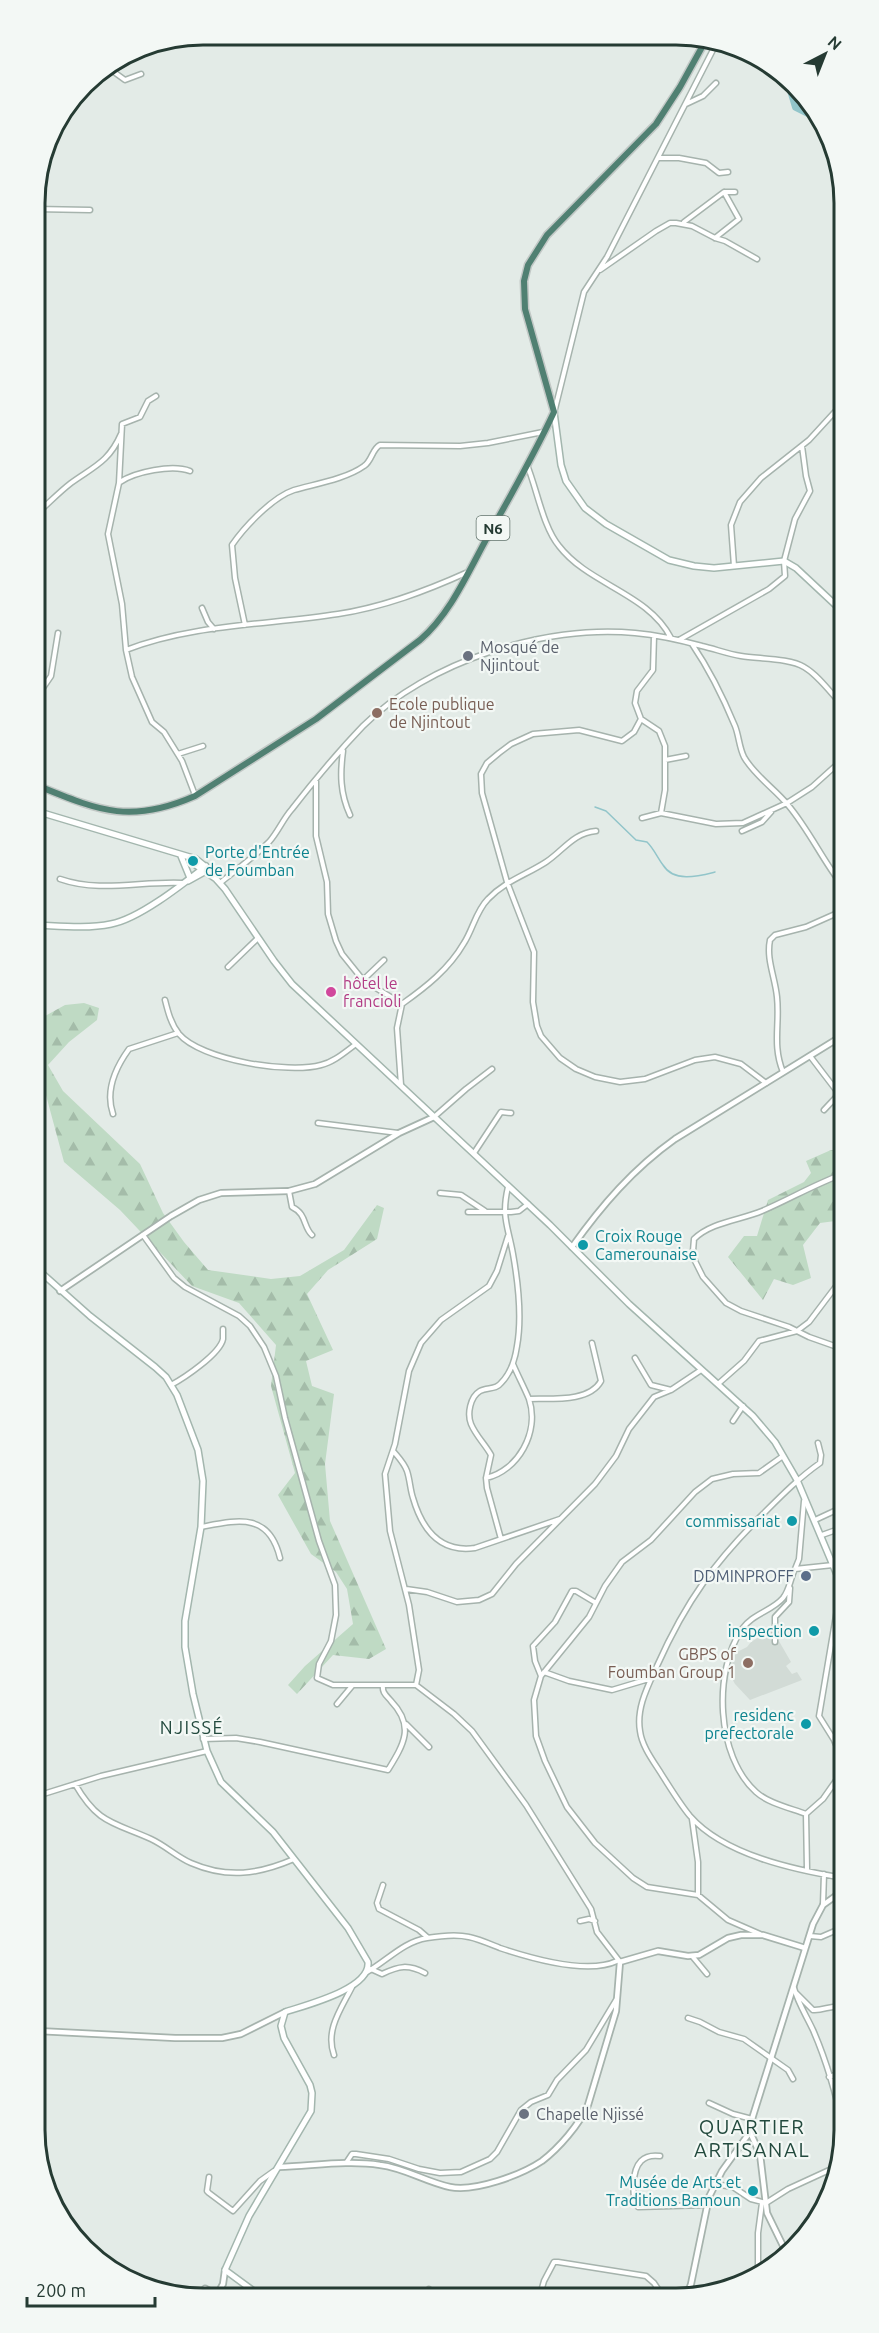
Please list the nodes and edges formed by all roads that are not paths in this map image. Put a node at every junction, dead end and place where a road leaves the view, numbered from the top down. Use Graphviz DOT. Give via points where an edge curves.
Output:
graph roads {
  1 [pos="702,47"];
  2 [pos="713,50"];
  3 [pos="114,72"];
  4 [pos="141,74"];
  5 [pos="716,83"];
  6 [pos="686,104"];
  7 [pos="658,158"];
  8 [pos="728,172"];
  9 [pos="724,192"];
  10 [pos="735,192"];
  11 [pos="45,208"];
  12 [pos="90,210"];
  13 [pos="684,222"];
  14 [pos="715,238"];
  15 [pos="757,259"];
  16 [pos="599,270"];
  17 [pos="156,396"];
  18 [pos="554,412"];
  19 [pos="834,413"];
  20 [pos="544,432"];
  21 [pos="121,433"];
  22 [pos="802,446"];
  23 [pos="527,465"];
  24 [pos="190,471"];
  25 [pos="119,483"];
  26 [pos="45,506"];
  27 [pos="784,561"];
  28 [pos="734,566"];
  29 [pos="468,572"];
  30 [pos="834,603"];
  31 [pos="202,608"];
  32 [pos="245,625"];
  33 [pos="214,630"];
  34 [pos="58,633"];
  35 [pos="654,636"];
  36 [pos="671,639"];
  37 [pos="678,640"];
  38 [pos="692,643"];
  39 [pos="126,650"];
  40 [pos="45,684"];
  41 [pos="834,696"];
  42 [pos="641,719"];
  43 [pos="202,746"];
  44 [pos="343,750"];
  45 [pos="178,754"];
  46 [pos="686,756"];
  47 [pos="665,760"];
  48 [pos="834,767"];
  49 [pos="316,780"];
  50 [pos="45,789"];
  51 [pos="195,796"];
  52 [pos="787,803"];
  53 [pos="771,812"];
  54 [pos="661,813"];
  55 [pos="45,814"];
  56 [pos="350,815"];
  57 [pos="642,818"];
  58 [pos="596,831"];
  59 [pos="742,831"];
  60 [pos="175,852"];
  61 [pos="182,856"];
  62 [pos="193,861"];
  63 [pos="205,869"];
  64 [pos="834,874"];
  65 [pos="60,879"];
  66 [pos="189,880"];
  67 [pos="216,880"];
  68 [pos="507,882"];
  69 [pos="834,915"];
  70 [pos="45,925"];
  71 [pos="258,938"];
  72 [pos="384,960"];
  73 [pos="228,967"];
  74 [pos="363,980"];
  75 [pos="165,1000"];
  76 [pos="402,1004"];
  77 [pos="178,1033"];
  78 [pos="834,1041"];
  79 [pos="356,1044"];
  80 [pos="810,1056"];
  81 [pos="492,1069"];
  82 [pos="783,1072"];
  83 [pos="766,1083"];
  84 [pos="401,1085"];
  85 [pos="834,1087"];
  86 [pos="834,1099"];
  87 [pos="824,1110"];
  88 [pos="511,1113"];
  89 [pos="112,1114"];
  90 [pos="434,1117"];
  91 [pos="318,1124"];
  92 [pos="399,1133"];
  93 [pos="474,1153"];
  94 [pos="834,1178"];
  95 [pos="508,1187"];
  96 [pos="289,1191"];
  97 [pos="440,1193"];
  98 [pos="528,1204"];
  99 [pos="485,1211"];
  100 [pos="468,1212"];
  101 [pos="504,1212"];
  102 [pos="142,1235"];
  103 [pos="312,1235"];
  104 [pos="508,1236"];
  105 [pos="572,1247"];
  106 [pos="45,1278"];
  107 [pos="834,1290"];
  108 [pos="60,1291"];
  109 [pos="223,1329"];
  110 [pos="797,1331"];
  111 [pos="592,1343"];
  112 [pos="834,1345"];
  113 [pos="635,1358"];
  114 [pos="513,1364"];
  115 [pos="701,1370"];
  116 [pos="718,1384"];
  117 [pos="171,1385"];
  118 [pos="671,1390"];
  119 [pos="529,1399"];
  120 [pos="743,1406"];
  121 [pos="733,1421"];
  122 [pos="818,1443"];
  123 [pos="393,1451"];
  124 [pos="784,1455"];
  125 [pos="486,1478"];
  126 [pos="797,1480"];
  127 [pos="805,1497"];
  128 [pos="834,1511"];
  129 [pos="563,1518"];
  130 [pos="815,1520"];
  131 [pos="201,1527"];
  132 [pos="834,1531"];
  133 [pos="822,1535"];
  134 [pos="501,1539"];
  135 [pos="280,1558"];
  136 [pos="834,1566"];
  137 [pos="795,1569"];
  138 [pos="790,1587"];
  139 [pos="406,1589"];
  140 [pos="596,1603"];
  141 [pos="834,1629"];
  142 [pos="775,1642"];
  143 [pos="543,1674"];
  144 [pos="652,1678"];
  145 [pos="383,1684"];
  146 [pos="416,1685"];
  147 [pos="352,1686"];
  148 [pos="337,1704"];
  149 [pos="406,1724"];
  150 [pos="203,1739"];
  151 [pos="834,1740"];
  152 [pos="429,1747"];
  153 [pos="207,1751"];
  154 [pos="834,1783"];
  155 [pos="75,1784"];
  156 [pos="45,1793"];
  157 [pos="806,1814"];
  158 [pos="692,1818"];
  159 [pos="294,1859"];
  160 [pos="807,1869"];
  161 [pos="824,1874"];
  162 [pos="834,1876"];
  163 [pos="383,1885"];
  164 [pos="698,1895"];
  165 [pos="834,1897"];
  166 [pos="823,1905"];
  167 [pos="580,1921"];
  168 [pos="595,1921"];
  169 [pos="834,1931"];
  170 [pos="763,1935"];
  171 [pos="810,1936"];
  172 [pos="428,1938"];
  173 [pos="805,1948"];
  174 [pos="692,1956"];
  175 [pos="619,1961"];
  176 [pos="369,1970"];
  177 [pos="424,1973"];
  178 [pos="707,1974"];
  179 [pos="352,1986"];
  180 [pos="794,1989"];
  181 [pos="618,1998"];
  182 [pos="834,2006"];
  183 [pos="285,2012"];
  184 [pos="688,2018"];
  185 [pos="45,2031"];
  186 [pos="333,2055"];
  187 [pos="771,2058"];
  188 [pos="834,2076"];
  189 [pos="830,2077"];
  190 [pos="793,2079"];
  191 [pos="834,2093"];
  192 [pos="709,2103"];
  193 [pos="752,2119"];
  194 [pos="750,2132"];
  195 [pos="660,2156"];
  196 [pos="346,2163"];
  197 [pos="279,2167"];
  198 [pos="829,2170"];
  199 [pos="209,2177"];
  200 [pos="715,2184"];
  201 [pos="764,2203"];
  202 [pos="706,2205"];
  203 [pos="783,2246"];
  204 [pos="758,2265"];
  205 [pos="225,2270"];
  206 [pos="221,2288"];
  207 [pos="249,2288"];
  208 [pos="542,2288"];
  209 [pos="656,2288"];
  210 [pos="689,2288"];
  1 -- 18 [label="highway" via="656,124 547,235 528,265 525,309"];
  2 -- 6 [label="street"];
  3 -- 4 [label="street" via="125,80"];
  5 -- 6 [label="street" via="703,96"];
  6 -- 7 [label="street"];
  7 -- 8 [label="street" via="695,160 709,164 718,173"];
  7 -- 16 [label="street"];
  9 -- 10 [label="street"];
  9 -- 13 [label="street"];
  9 -- 14 [label="street" via="739,219"];
  11 -- 12 [label="street"];
  13 -- 14 [label="street"];
  13 -- 16 [label="street" via="664,226"];
  14 -- 15 [label="street"];
  16 -- 18 [label="street" via="584,292"];
  17 -- 21 [label="street" via="148,401 140,417 122,423"];
  18 -- 20 [label="highway, N6"];
  18 -- 28 [label="main road" via="563,474 593,515 669,560 694,566"];
  19 -- 22 [label="street"];
  20 -- 23 [label="highway, N6"];
  20 -- 32 [label="street" via="460,446 381,445 364,466 283,495 232,545"];
  21 -- 25 [label="street"];
  21 -- 26 [label="street" via="105,460"];
  22 -- 27 [label="street" via="810,495 797,513"];
  22 -- 28 [label="street" via="761,478 740,502 731,525"];
  23 -- 29 [label="highway, N6"];
  23 -- 36 [label="street" via="558,546 582,568 656,616"];
  24 -- 25 [label="street" via="176,468 143,472"];
  25 -- 39 [label="street" via="108,534 122,604"];
  27 -- 28 [label="main road"];
  27 -- 30 [label="main road"];
  27 -- 37 [label="street" via="783,580"];
  29 -- 32 [label="street" via="375,607"];
  29 -- 51 [label="highway, N6" via="441,618 420,640 316,719"];
  31 -- 33 [label="street"];
  32 -- 33 [label="street"];
  33 -- 39 [label="street"];
  34 -- 40 [label="street" via="51,675"];
  35 -- 36 [label="street"];
  35 -- 42 [label="street" via="653,670 635,697"];
  35 -- 44 [label="street" via="551,636 472,659 445,670 387,705"];
  36 -- 37 [label="street"];
  37 -- 38 [label="street"];
  38 -- 41 [label="street" via="801,665"];
  38 -- 52 [label="street" via="723,699 744,756"];
  39 -- 45 [label="street" via="132,677 152,722 164,732"];
  42 -- 47 [label="street" via="659,731"];
  42 -- 68 [label="street" via="634,732 622,741 579,730 533,734 511,744 487,763 481,774 482,793"];
  43 -- 45 [label="street"];
  44 -- 49 [label="street"];
  44 -- 56 [label="street" via="340,780"];
  45 -- 51 [label="street"];
  46 -- 47 [label="street"];
  47 -- 54 [label="street"];
  48 -- 52 [label="street"];
  49 -- 67 [label="street" via="267,844"];
  49 -- 74 [label="street" via="315,827 327,882 328,914 342,954"];
  50 -- 51 [label="highway, N6" via="91,807 121,812 164,808"];
  52 -- 53 [label="street"];
  52 -- 64 [label="street"];
  53 -- 54 [label="street" via="728,825"];
  53 -- 59 [label="street" via="762,822"];
  54 -- 57 [label="street"];
  55 -- 60 [label="main road"];
  58 -- 68 [label="street" via="576,836 546,861"];
  60 -- 61 [label="main road"];
  60 -- 62 [label="main road"];
  61 -- 62 [label="main road"];
  61 -- 66 [label="main road"];
  62 -- 63 [label="main road"];
  63 -- 66 [label="main road"];
  63 -- 67 [label="main road"];
  65 -- 66 [label="street" via="101,887"];
  66 -- 67 [label="main road"];
  66 -- 70 [label="main road" via="117,923"];
  67 -- 71 [label="main road"];
  68 -- 76 [label="street" via="481,908 463,946 442,973"];
  68 -- 83 [label="street" via="534,952 533,1002 537,1026 560,1058 595,1077 620,1082 645,1079 695,1060 715,1057 741,1064"];
  69 -- 82 [label="street" via="770,940 778,1010 776,1047"];
  71 -- 73 [label="street"];
  71 -- 79 [label="main road" via="292,984"];
  72 -- 74 [label="street"];
  74 -- 76 [label="street"];
  75 -- 77 [label="street"];
  76 -- 84 [label="street" via="398,1028"];
  77 -- 79 [label="street" via="189,1043 219,1056 274,1066 321,1065"];
  77 -- 89 [label="street" via="129,1048 110,1092"];
  78 -- 80 [label="street"];
  79 -- 84 [label="main road"];
  80 -- 82 [label="street"];
  80 -- 85 [label="street"];
  81 -- 90 [label="street"];
  82 -- 83 [label="street"];
  83 -- 105 [label="street" via="652,1155 614,1191"];
  84 -- 90 [label="main road"];
  86 -- 87 [label="street"];
  88 -- 93 [label="street" via="501,1112"];
  90 -- 92 [label="street"];
  90 -- 93 [label="main road"];
  91 -- 92 [label="street"];
  92 -- 96 [label="street" via="327,1178"];
  93 -- 95 [label="main road"];
  94 -- 110 [label="street" via="694,1239 695,1261 720,1298 741,1311"];
  95 -- 98 [label="main road"];
  95 -- 101 [label="street"];
  96 -- 102 [label="street" via="208,1197"];
  96 -- 103 [label="street" via="292,1208 305,1220"];
  97 -- 99 [label="street" via="461,1195"];
  98 -- 101 [label="street" via="519,1211"];
  98 -- 105 [label="main road"];
  99 -- 100 [label="street"];
  99 -- 101 [label="street"];
  101 -- 104 [label="street"];
  102 -- 108 [label="street"];
  102 -- 147 [label="street" via="174,1278 239,1316 264,1347 276,1376 319,1540 335,1585 336,1615 331,1641 319,1664 317,1678 333,1685"];
  104 -- 114 [label="street" via="518,1305 518,1342"];
  104 -- 123 [label="street" via="489,1286 441,1320 421,1343 405,1383"];
  105 -- 115 [label="main road"];
  106 -- 108 [label="main road"];
  107 -- 110 [label="street" via="815,1316"];
  108 -- 117 [label="main road" via="155,1367"];
  109 -- 117 [label="street" via="219,1346"];
  110 -- 112 [label="street"];
  110 -- 116 [label="street" via="759,1341"];
  111 -- 119 [label="street" via="599,1384 586,1394 558,1400"];
  113 -- 118 [label="street" via="651,1385"];
  114 -- 119 [label="street"];
  114 -- 125 [label="street" via="501,1384 480,1391 470,1407 470,1422 491,1455"];
  115 -- 116 [label="main road"];
  115 -- 118 [label="street"];
  116 -- 120 [label="main road"];
  117 -- 131 [label="main road" via="194,1439 201,1467"];
  118 -- 129 [label="street" via="654,1397 629,1429 610,1464"];
  119 -- 125 [label="street" via="530,1424 524,1449 497,1475"];
  120 -- 121 [label="street"];
  120 -- 124 [label="main road"];
  122 -- 126 [label="street" via="820,1463"];
  123 -- 134 [label="street" via="408,1473 419,1515 435,1538 460,1549"];
  123 -- 139 [label="street" via="386,1484 390,1531"];
  124 -- 126 [label="main road"];
  124 -- 140 [label="street" via="759,1473 717,1477 702,1486 658,1533 619,1565"];
  125 -- 134 [label="street"];
  126 -- 127 [label="main road"];
  126 -- 144 [label="street" via="715,1565 674,1628"];
  127 -- 130 [label="main road"];
  127 -- 137 [label="street"];
  128 -- 130 [label="street"];
  129 -- 134 [label="street"];
  129 -- 139 [label="street" via="487,1597 457,1602"];
  130 -- 133 [label="main road"];
  131 -- 135 [label="street" via="256,1523 275,1541"];
  131 -- 150 [label="main road" via="184,1647"];
  132 -- 133 [label="street"];
  133 -- 136 [label="main road"];
  136 -- 137 [label="street"];
  137 -- 138 [label="street"];
  138 -- 142 [label="street" via="789,1602 775,1617"];
  138 -- 157 [label="street" via="783,1598 749,1621 740,1634 723,1684 724,1722 732,1755 754,1791"];
  139 -- 146 [label="street" via="419,1670"];
  140 -- 143 [label="street"];
  140 -- 143 [label="street" via="572,1592 555,1622 533,1646 535,1661"];
  141 -- 151 [label="street" via="819,1708 822,1722"];
  143 -- 144 [label="street" via="612,1690"];
  143 -- 164 [label="street" via="534,1700 536,1736 553,1779 580,1826 595,1844 647,1887"];
  144 -- 158 [label="street" via="640,1713 640,1731 654,1762"];
  145 -- 146 [label="street"];
  145 -- 147 [label="street"];
  145 -- 149 [label="street" via="384,1693 402,1713"];
  146 -- 168 [label="street" via="472,1731 526,1805"];
  147 -- 148 [label="street"];
  149 -- 150 [label="street" via="403,1742 388,1770 260,1742"];
  149 -- 152 [label="street"];
  150 -- 153 [label="main road"];
  153 -- 155 [label="street"];
  153 -- 159 [label="main road" via="221,1782 273,1832"];
  154 -- 157 [label="street"];
  155 -- 156 [label="street"];
  155 -- 159 [label="street" via="87,1804 107,1822 152,1839 191,1863 247,1874"];
  157 -- 160 [label="street"];
  158 -- 160 [label="street" via="735,1849"];
  158 -- 164 [label="street"];
  159 -- 176 [label="main road" via="361,1947"];
  160 -- 161 [label="street"];
  161 -- 162 [label="street"];
  161 -- 166 [label="street"];
  163 -- 172 [label="street" via="379,1908"];
  164 -- 170 [label="street" via="728,1920"];
  165 -- 166 [label="street"];
  166 -- 171 [label="street"];
  167 -- 168 [label="street"];
  168 -- 175 [label="street" via="597,1932"];
  169 -- 171 [label="street" via="821,1937"];
  170 -- 173 [label="street"];
  170 -- 174 [label="street" via="735,1935"];
  171 -- 173 [label="street"];
  172 -- 175 [label="street" via="468,1937 561,1963 598,1966"];
  172 -- 176 [label="street" via="395,1952"];
  173 -- 180 [label="street"];
  174 -- 175 [label="street" via="658,1951"];
  174 -- 178 [label="street"];
  175 -- 181 [label="street"];
  176 -- 177 [label="street" via="382,1974 408,1966"];
  176 -- 179 [label="main road"];
  179 -- 183 [label="main road"];
  179 -- 186 [label="street" via="330,2035"];
  180 -- 182 [label="street" via="813,2010"];
  180 -- 187 [label="street"];
  180 -- 189 [label="street"];
  181 -- 196 [label="street" via="586,2050 548,2095 521,2110 490,2159 452,2173 429,2172 389,2159 356,2154"];
  181 -- 196 [label="street" via="585,2114 538,2163 468,2188 442,2185 397,2168"];
  183 -- 185 [label="street" via="241,2034 216,2038"];
  183 -- 197 [label="main road" via="282,2032 310,2085 312,2102"];
  184 -- 187 [label="street" via="744,2039"];
  187 -- 190 [label="street" via="788,2070"];
  187 -- 193 [label="street"];
  188 -- 189 [label="street"];
  189 -- 191 [label="street"];
  192 -- 193 [label="street"];
  193 -- 194 [label="street"];
  194 -- 200 [label="street"];
  194 -- 201 [label="street" via="760,2154"];
  195 -- 202 [label="street" via="647,2157 639,2164 633,2194 638,2207"];
  196 -- 197 [label="street"];
  197 -- 199 [label="street" via="260,2181 233,2211 207,2191"];
  197 -- 205 [label="main road" via="249,2216"];
  198 -- 201 [label="street"];
  200 -- 201 [label="street" via="733,2187"];
  200 -- 202 [label="street"];
  201 -- 203 [label="street"];
  201 -- 204 [label="street" via="758,2233"];
  202 -- 210 [label="street"];
  205 -- 206 [label="street"];
  205 -- 207 [label="main road"];
  208 -- 209 [label="street" via="549,2267 558,2262 646,2276"];
}
